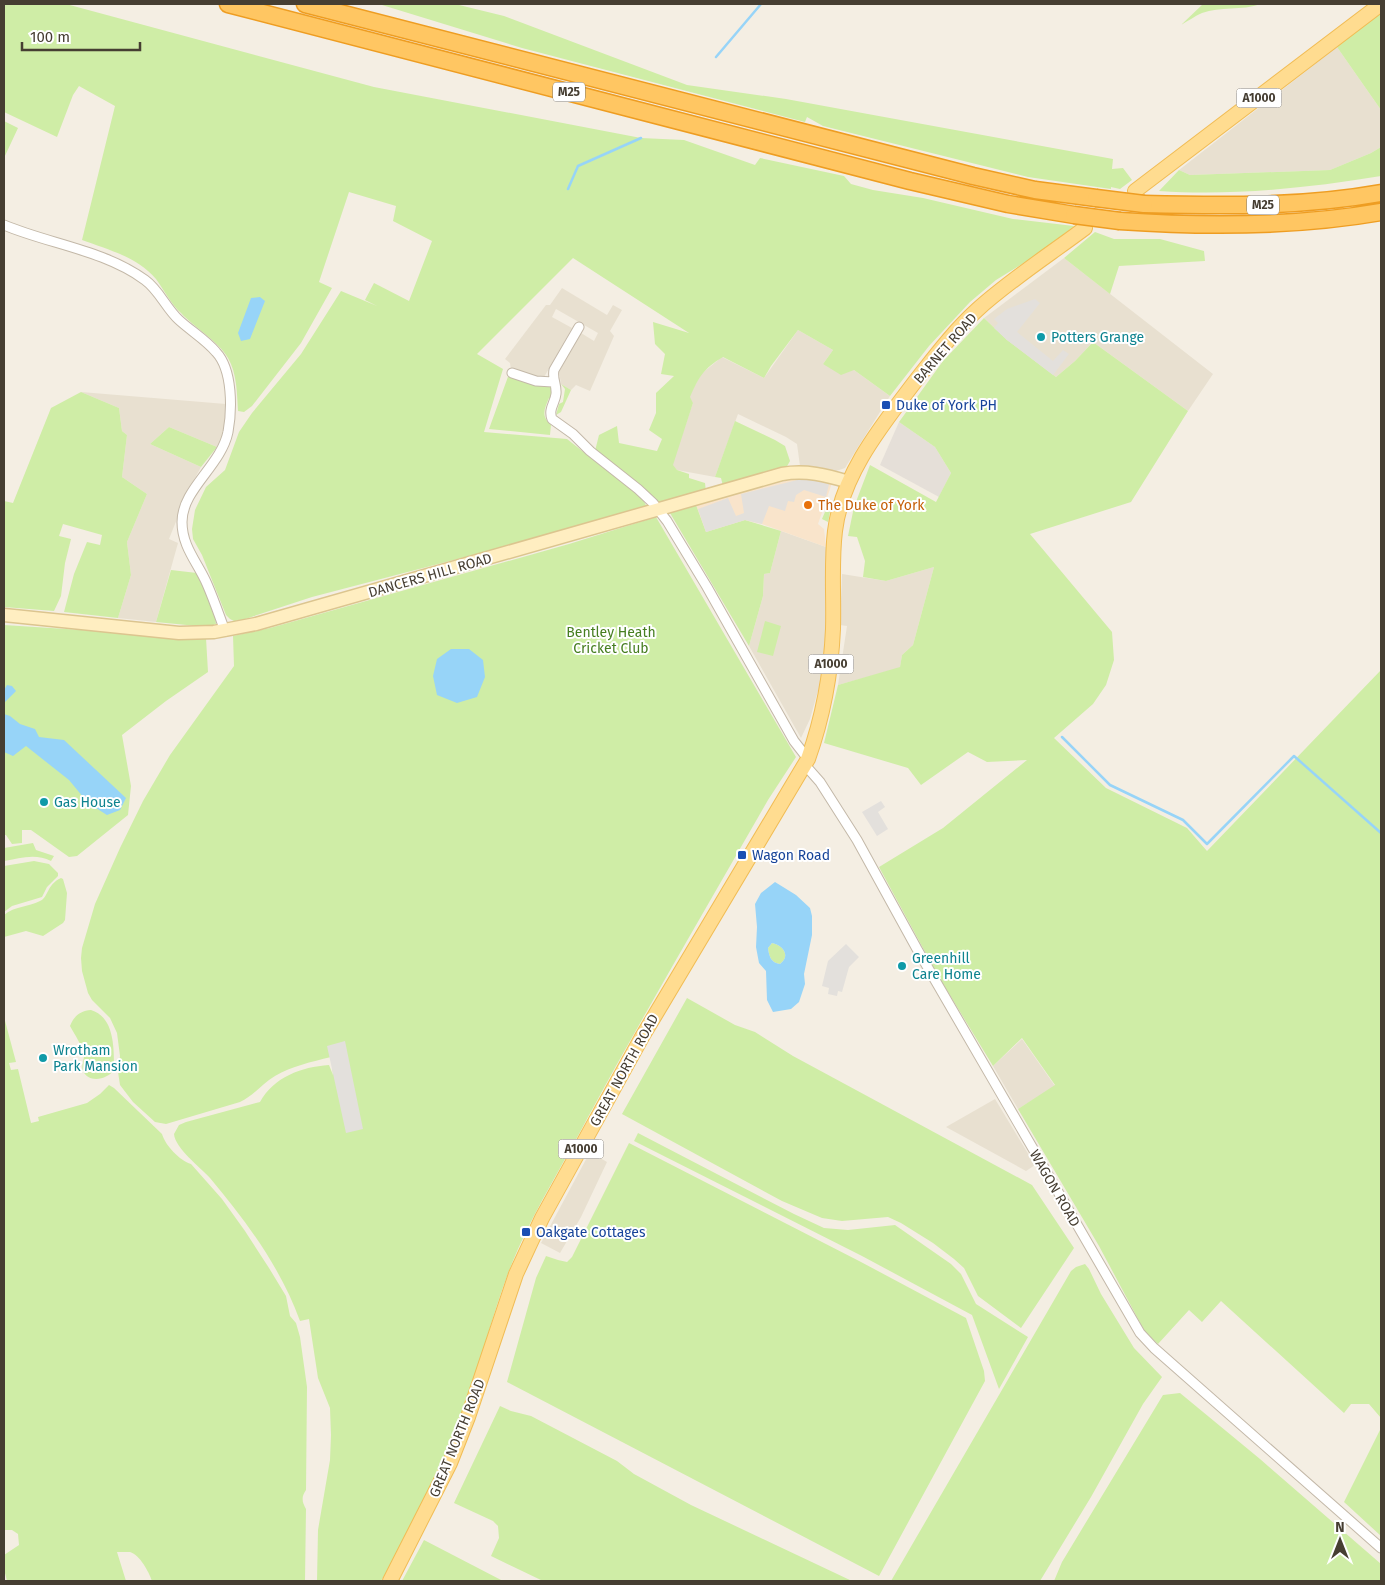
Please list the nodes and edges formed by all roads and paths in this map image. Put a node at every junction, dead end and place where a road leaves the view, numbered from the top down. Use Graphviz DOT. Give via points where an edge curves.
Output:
graph roads {
  1 [pos="228,4"];
  2 [pos="305,4"];
  3 [pos="1381,4"];
  4 [pos="1381,193"];
  5 [pos="1140,197"];
  6 [pos="1381,212"];
  7 [pos="4,225"];
  8 [pos="1085,228"];
  9 [pos="579,326"];
  10 [pos="512,373"];
  11 [pos="553,382"];
  12 [pos="849,482"];
  13 [pos="658,510"];
  14 [pos="4,615"];
  15 [pos="225,631"];
  16 [pos="815,739"];
  17 [pos="807,762"];
  18 [pos="1381,1548"];
  19 [pos="390,1581"];
  1 -- 6 [label="highway, M25, bridge" via="1008,204 1120,221 1176,224 1272,224"];
  2 -- 5 [label="highway, M25, bridge" via="973,176 1036,190 1096,198"];
  3 -- 5 [label="main road, A1000"];
  4 -- 5 [label="highway, M25" via="1333,200 1214,206"];
  7 -- 15 [label="street" via="94,255 134,273 151,285 178,319 218,353 230,387 227,436 218,457 190,496 182,520 189,552 207,583"];
  8 -- 12 [label="main road, BARNET ROAD / A1000" via="989,300 951,337 887,419"];
  9 -- 11 [label="street" via="554,370"];
  10 -- 11 [label="street" via="536,381"];
  11 -- 13 [label="street, WAGON ROAD" via="556,392 550,415 554,421 642,492"];
  12 -- 13 [label="street, DANCERS HILL ROAD" via="794,472"];
  12 -- 16 [label="main road, BARNET ROAD / A1000" via="835,532 830,667"];
  13 -- 15 [label="street, DANCERS HILL ROAD"];
  13 -- 17 [label="street, WAGON ROAD" via="707,587"];
  14 -- 15 [label="street, DANCERS HILL ROAD" via="179,632"];
  16 -- 17 [label="main road, GREAT NORTH ROAD / A1000"];
  17 -- 18 [label="street, WAGON ROAD" via="857,840 1132,1322 1154,1348"];
  17 -- 19 [label="main road, GREAT NORTH ROAD / A1000" via="642,1037 542,1218 513,1282 472,1408 450,1463"];
}
